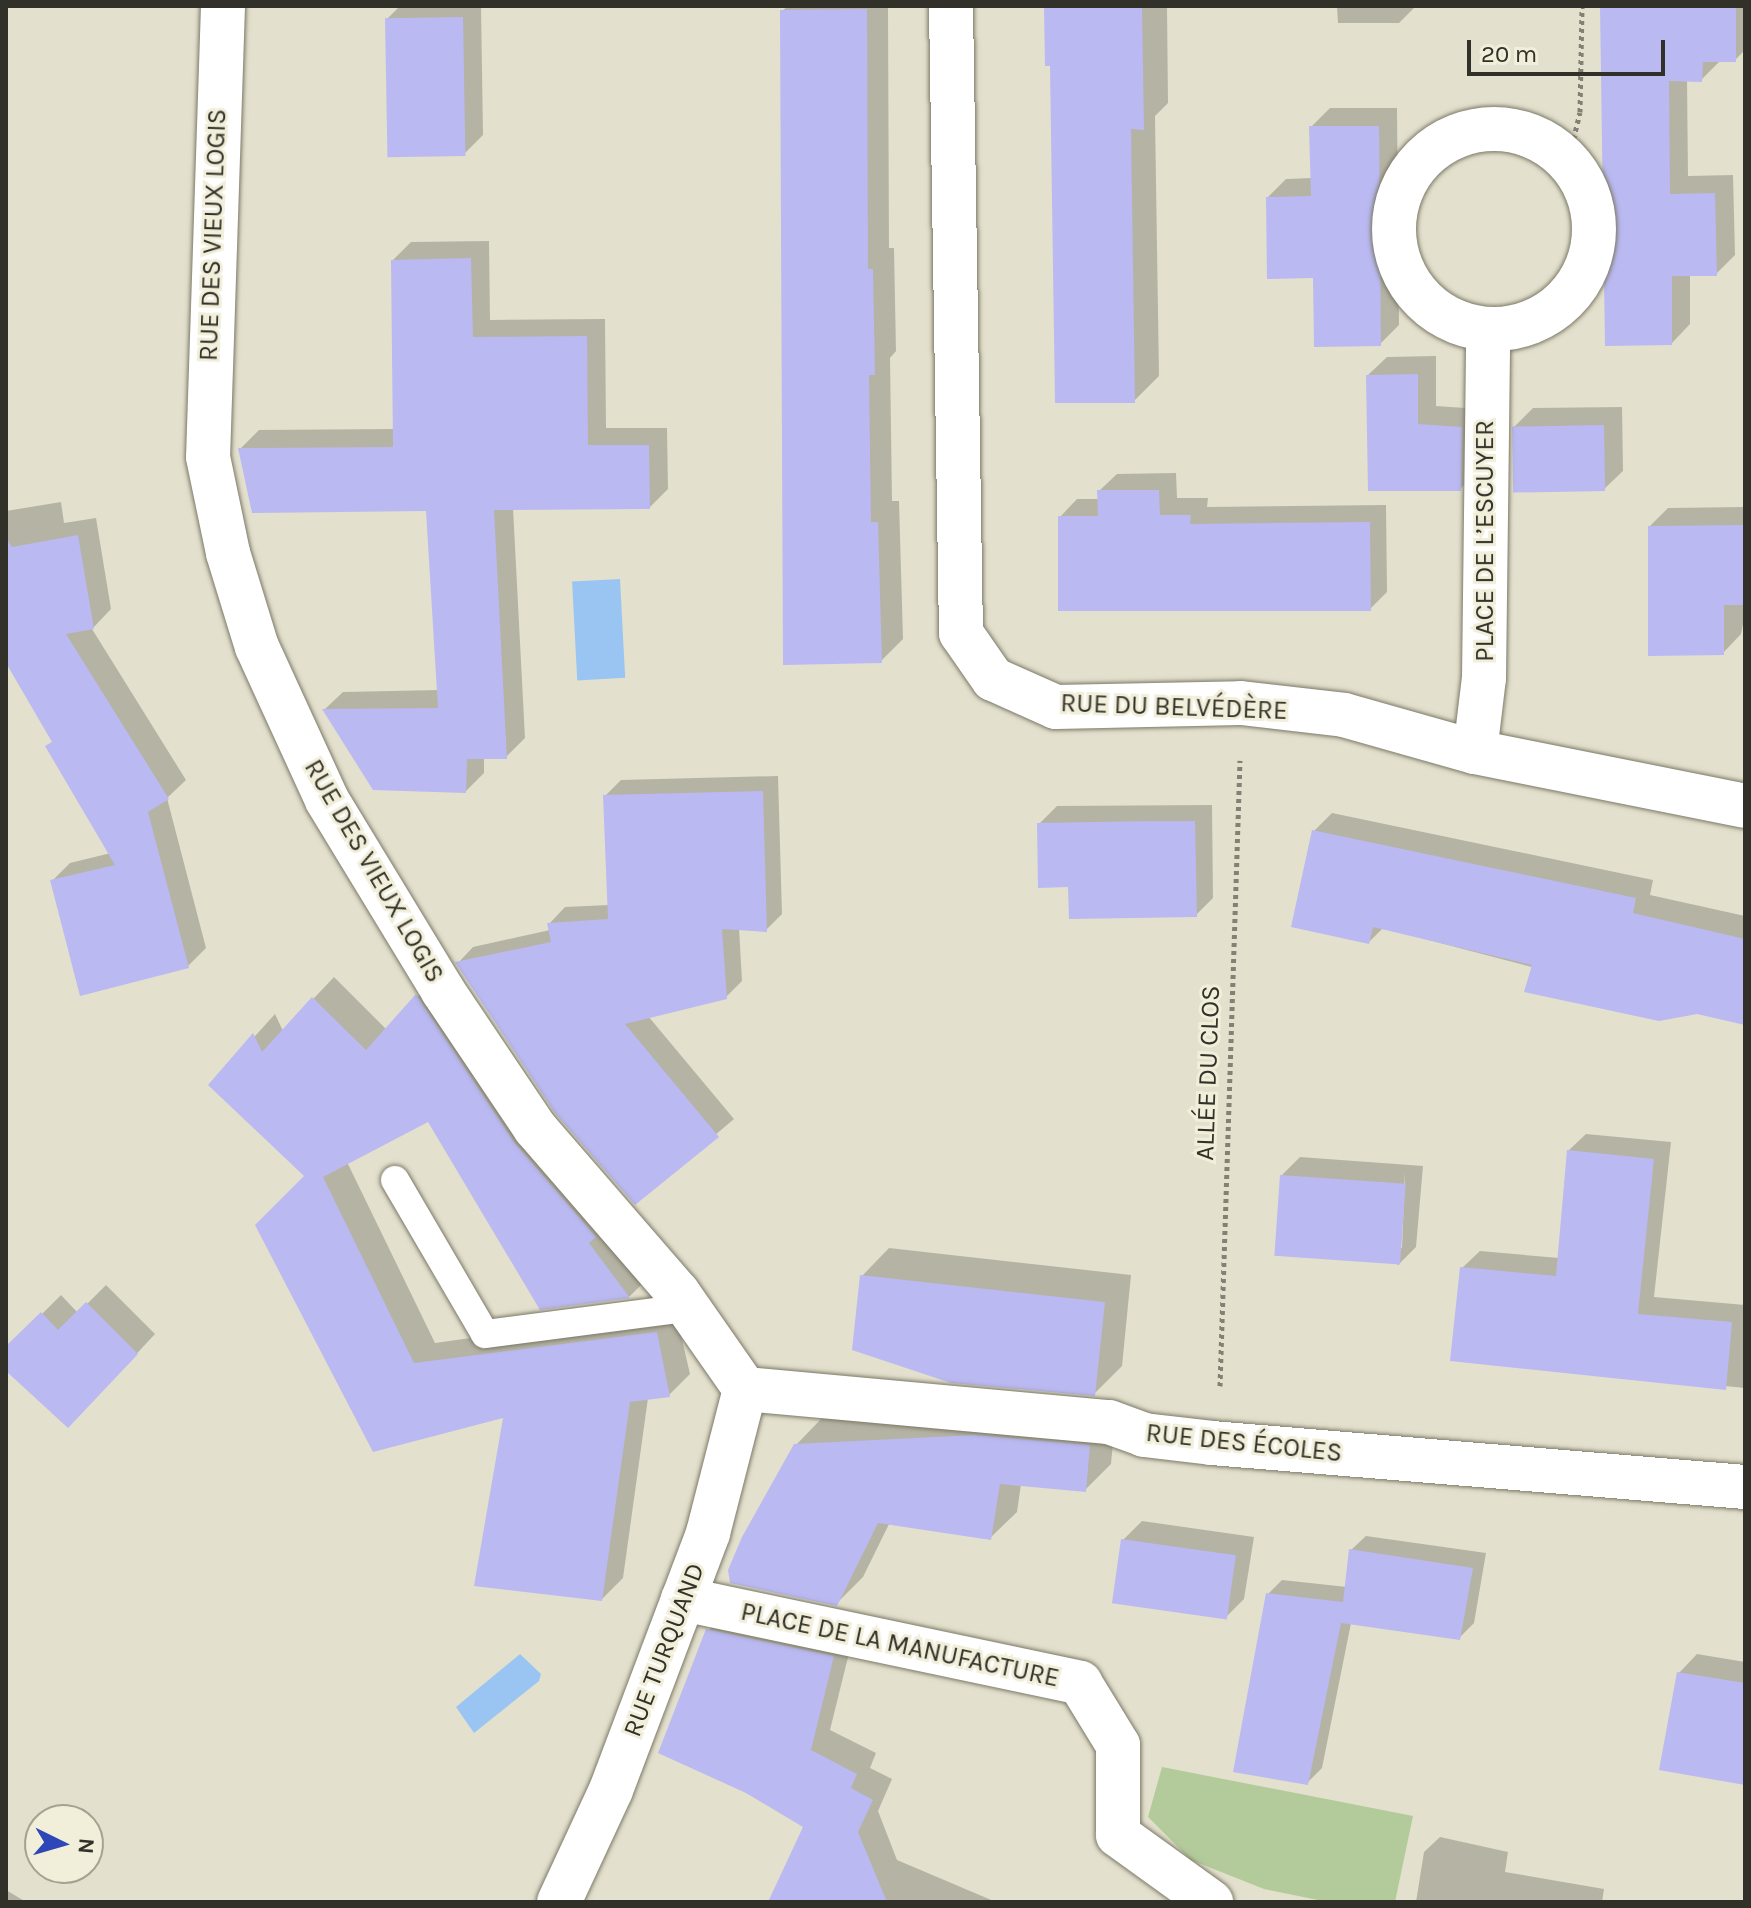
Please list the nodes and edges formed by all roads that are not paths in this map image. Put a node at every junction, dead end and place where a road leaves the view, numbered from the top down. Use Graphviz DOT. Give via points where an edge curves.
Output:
graph roads {
  1 [pos="951,6"];
  2 [pos="219,13"];
  3 [pos="1488,330"];
  4 [pos="1475,752"];
  5 [pos="1745,806"];
  6 [pos="395,1180"];
  7 [pos="686,1308"];
  8 [pos="745,1389"];
  9 [pos="1745,1487"];
  10 [pos="683,1599"];
  11 [pos="559,1902"];
  12 [pos="1211,1902"];
  1 -- 4 [label="street, RUE DU BELVÉDÈRE" via="961,633 993,679 1056,707 1241,703 1344,715"];
  2 -- 7 [label="street, RUE DES VIEUX LOGIS" via="208,457 228,553 257,647 327,800 443,991 535,1128"];
  3 -- 3 [label="street" via="1439,314 1403,274 1394,224 1398,198 1427,154 1473,131 1525,134 1568,162 1591,209 1589,261 1577,285 1539,320"];
  3 -- 4 [label="street, PLACE DE L’ESCUYER" via="1484,678"];
  4 -- 5 [label="street, RUE DU BELVÉDÈRE"];
  6 -- 7 [label="lane" via="485,1334"];
  7 -- 8 [label="street, RUE DES VIEUX LOGIS"];
  8 -- 9 [label="street, RUE DES ÉCOLES" via="1109,1422 1144,1435 1212,1443"];
  8 -- 10 [label="street, RUE TURQUAND" via="708,1533"];
  10 -- 11 [label="street, RUE TURQUAND" via="611,1790"];
  10 -- 12 [label="street, PLACE DE LA MANUFACTURE" via="1080,1683 1118,1745 1118,1835"];
}
